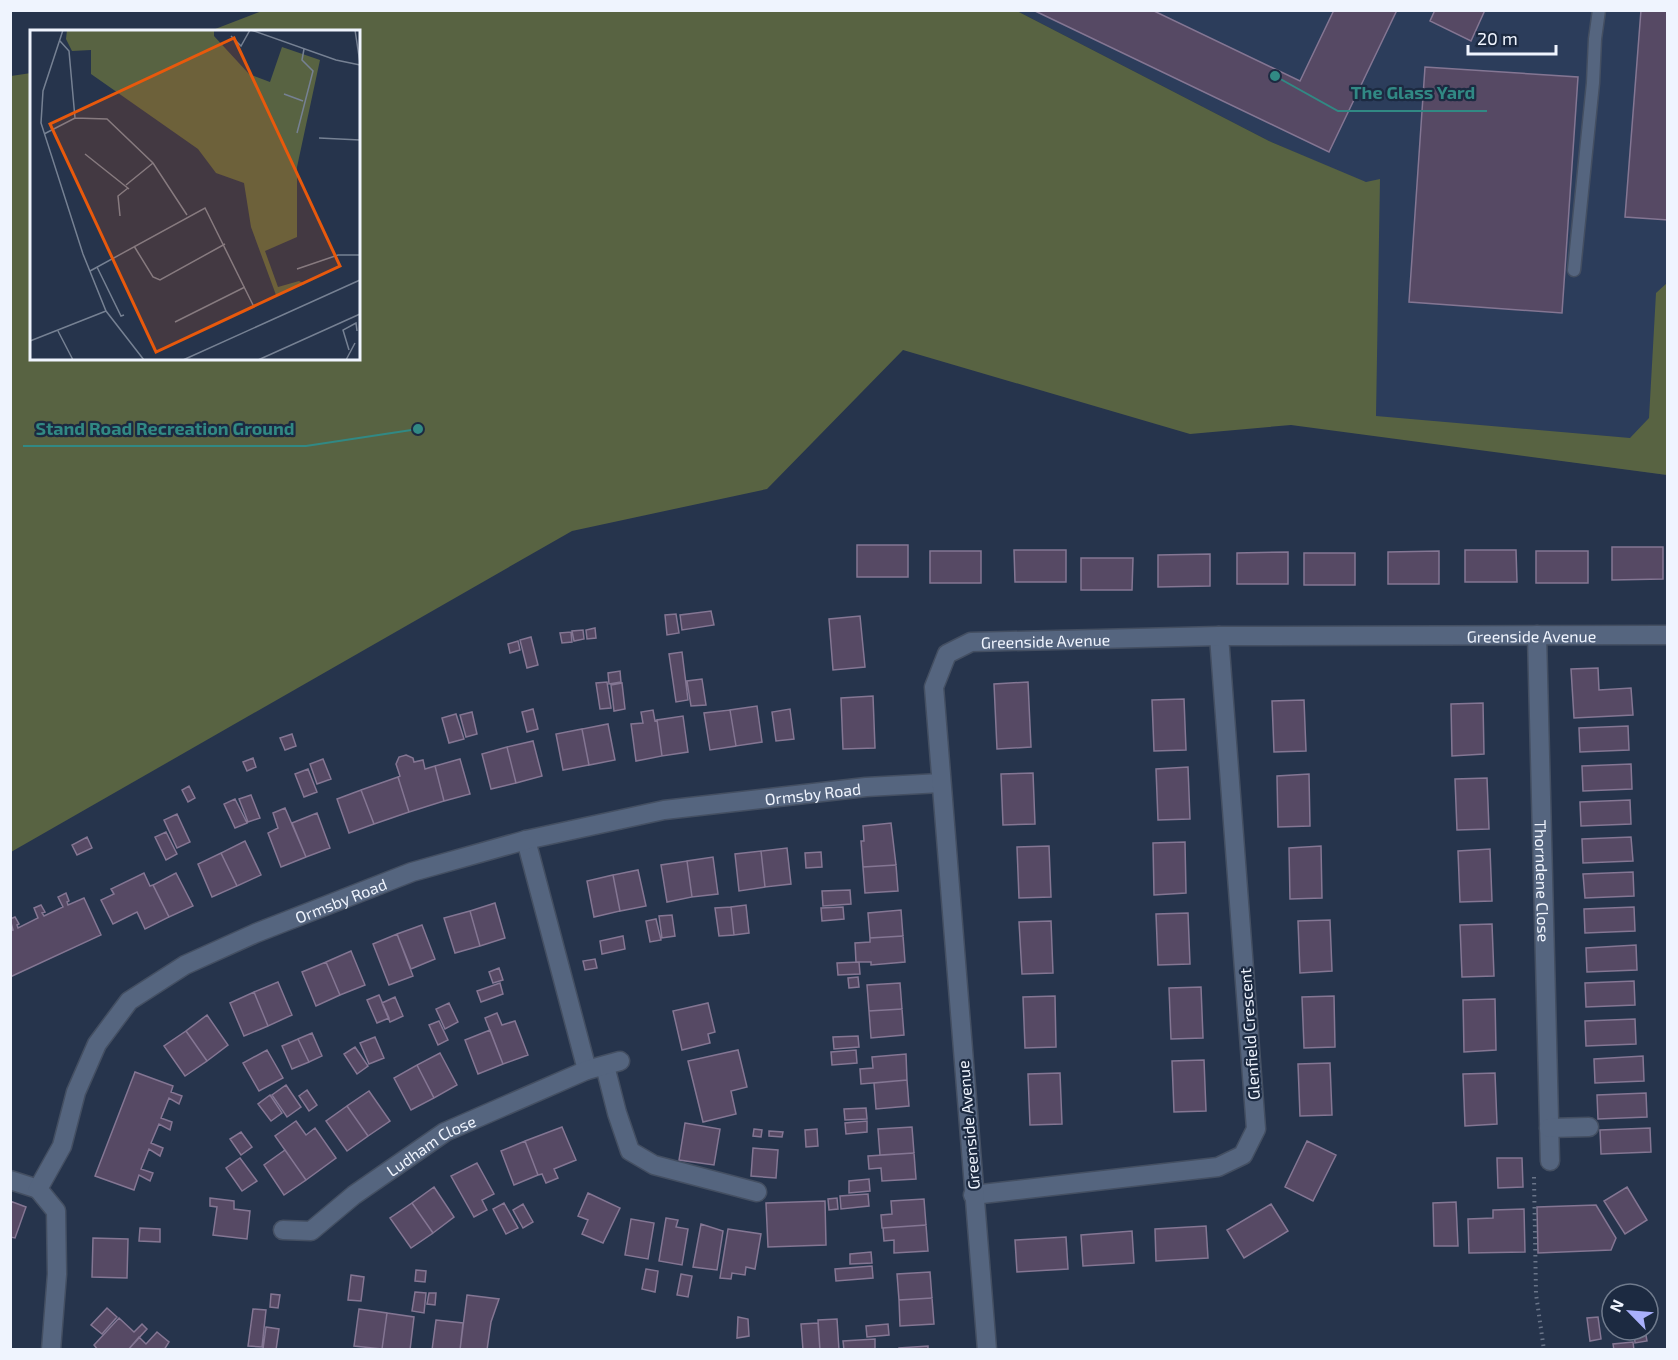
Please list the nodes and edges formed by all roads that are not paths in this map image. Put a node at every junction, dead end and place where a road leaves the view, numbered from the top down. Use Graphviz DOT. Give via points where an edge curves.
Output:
graph roads {
  1 [pos="1599,10"];
  2 [pos="1574,270"];
  3 [pos="1537,635"];
  4 [pos="1668,635"];
  5 [pos="1219,636"];
  6 [pos="941,783"];
  7 [pos="526,840"];
  8 [pos="587,1070"];
  9 [pos="1589,1127"];
  10 [pos="1549,1128"];
  11 [pos="1550,1160"];
  12 [pos="10,1180"];
  13 [pos="38,1189"];
  14 [pos="757,1192"];
  15 [pos="973,1195"];
  16 [pos="283,1230"];
  17 [pos="51,1350"];
  18 [pos="987,1350"];
  1 -- 2 [label="lane"];
  3 -- 4 [label="street, Greenside Avenue"];
  3 -- 5 [label="street, Greenside Avenue"];
  3 -- 10 [label="street, Thorndene Close"];
  5 -- 6 [label="street, Greenside Avenue" via="971,642 947,654 934,687"];
  5 -- 15 [label="street, Glenfield Crescent" via="1256,1129 1243,1155 1218,1167"];
  6 -- 7 [label="street, Ormsby Road" via="866,787 664,810"];
  6 -- 15 [label="street, Greenside Avenue"];
  7 -- 8 [label="street"];
  7 -- 13 [label="street, Ormsby Road" via="412,872 256,933 185,965 129,1001 96,1044 76,1092 62,1146"];
  8 -- 14 [label="street, Ludham Close" via="612,1064 617,1113 630,1151 654,1165"];
  8 -- 16 [label="street, Ludham Close" via="445,1132 354,1195 311,1231"];
  9 -- 10 [label="street"];
  10 -- 11 [label="street, Thorndene Close"];
  12 -- 13 [label="street"];
  13 -- 17 [label="street" via="56,1211 57,1274"];
  15 -- 18 [label="street, Greenside Avenue"];
}
